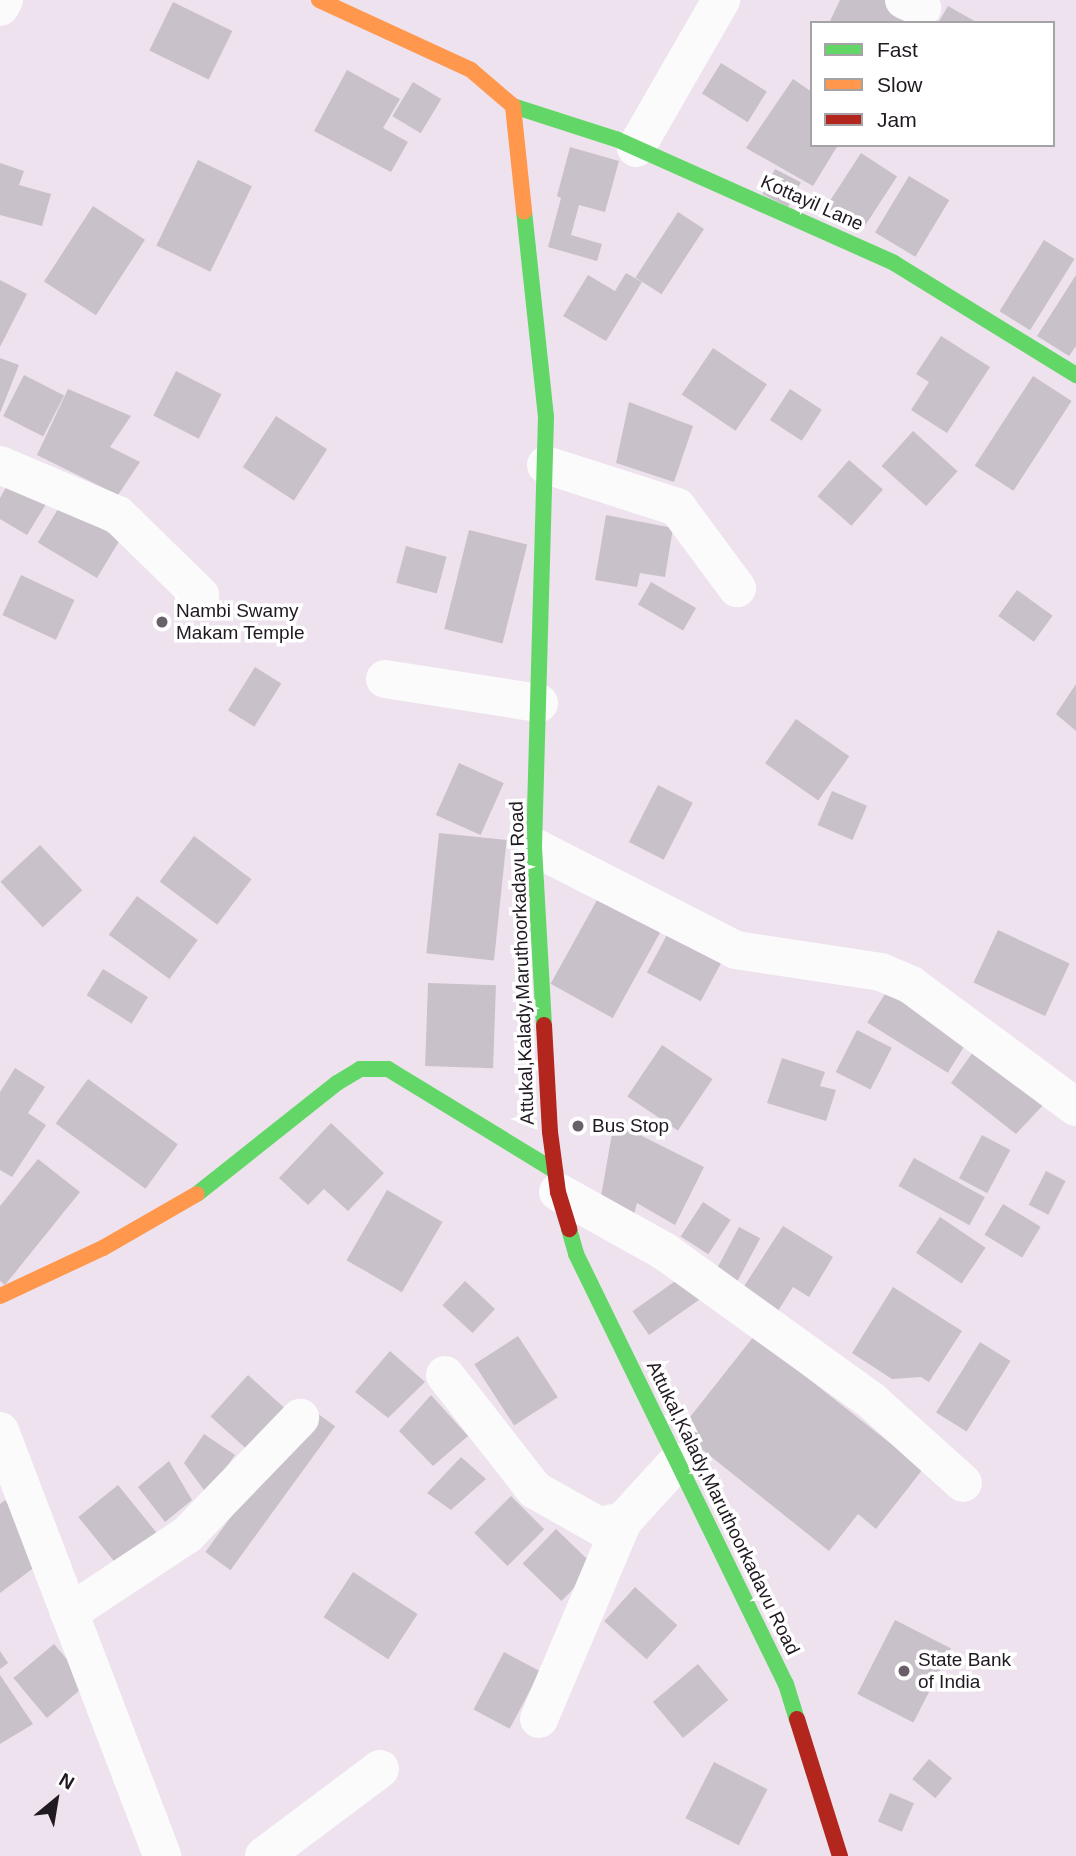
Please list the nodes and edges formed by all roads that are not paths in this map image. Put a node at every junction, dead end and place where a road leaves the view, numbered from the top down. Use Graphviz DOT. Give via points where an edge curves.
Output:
graph roads {
  1 [pos="4,0"];
  2 [pos="319,0"];
  3 [pos="721,0"];
  4 [pos="0,7"];
  5 [pos="513,106"];
  6 [pos="636,148"];
  7 [pos="1076,375"];
  8 [pos="546,465"];
  9 [pos="0,466"];
  10 [pos="737,588"];
  11 [pos="200,595"];
  12 [pos="385,679"];
  13 [pos="539,703"];
  14 [pos="534,847"];
  15 [pos="1076,1107"];
  16 [pos="556,1181"];
  17 [pos="0,1296"];
  18 [pos="445,1375"];
  19 [pos="300,1418"];
  20 [pos="4,1454"];
  21 [pos="677,1462"];
  22 [pos="963,1483"];
  23 [pos="623,1521"];
  24 [pos="69,1613"];
  25 [pos="540,1719"];
  26 [pos="380,1769"];
  27 [pos="162,1856"];
  28 [pos="264,1856"];
  29 [pos="840,1856"];
  1 -- 4 [label="street"];
  2 -- 5 [label="street" via="471,70"];
  3 -- 6 [label="street"];
  5 -- 6 [label="street, Kottayil Lane"];
  5 -- 8 [label="street, Attukal,Kalady,Maruthoorkadavu Road" via="547,417"];
  6 -- 7 [label="street, Kottayil Lane" via="894,263"];
  8 -- 10 [label="street" via="677,507"];
  8 -- 13 [label="street, Attukal,Kalady,Maruthoorkadavu Road"];
  9 -- 11 [label="street" via="118,515"];
  12 -- 13 [label="street"];
  13 -- 14 [label="street, Attukal,Kalady,Maruthoorkadavu Road"];
  14 -- 15 [label="street" via="736,950 881,972 911,985"];
  14 -- 16 [label="street, Attukal,Kalady,Maruthoorkadavu Road"];
  16 -- 17 [label="street" via="388,1069 360,1069 193,1197 103,1248"];
  16 -- 21 [label="street, Attukal,Kalady,Maruthoorkadavu Road" via="576,1254"];
  16 -- 22 [label="street" via="675,1259 873,1402"];
  18 -- 23 [label="street" via="535,1490 599,1526"];
  19 -- 24 [label="street" via="187,1535"];
  20 -- 24 [label="street"];
  21 -- 23 [label="street"];
  21 -- 29 [label="street, Attukal,Kalady,Maruthoorkadavu Road" via="786,1684"];
  23 -- 25 [label="street"];
  24 -- 27 [label="street"];
  26 -- 28 [label="street"];
}
